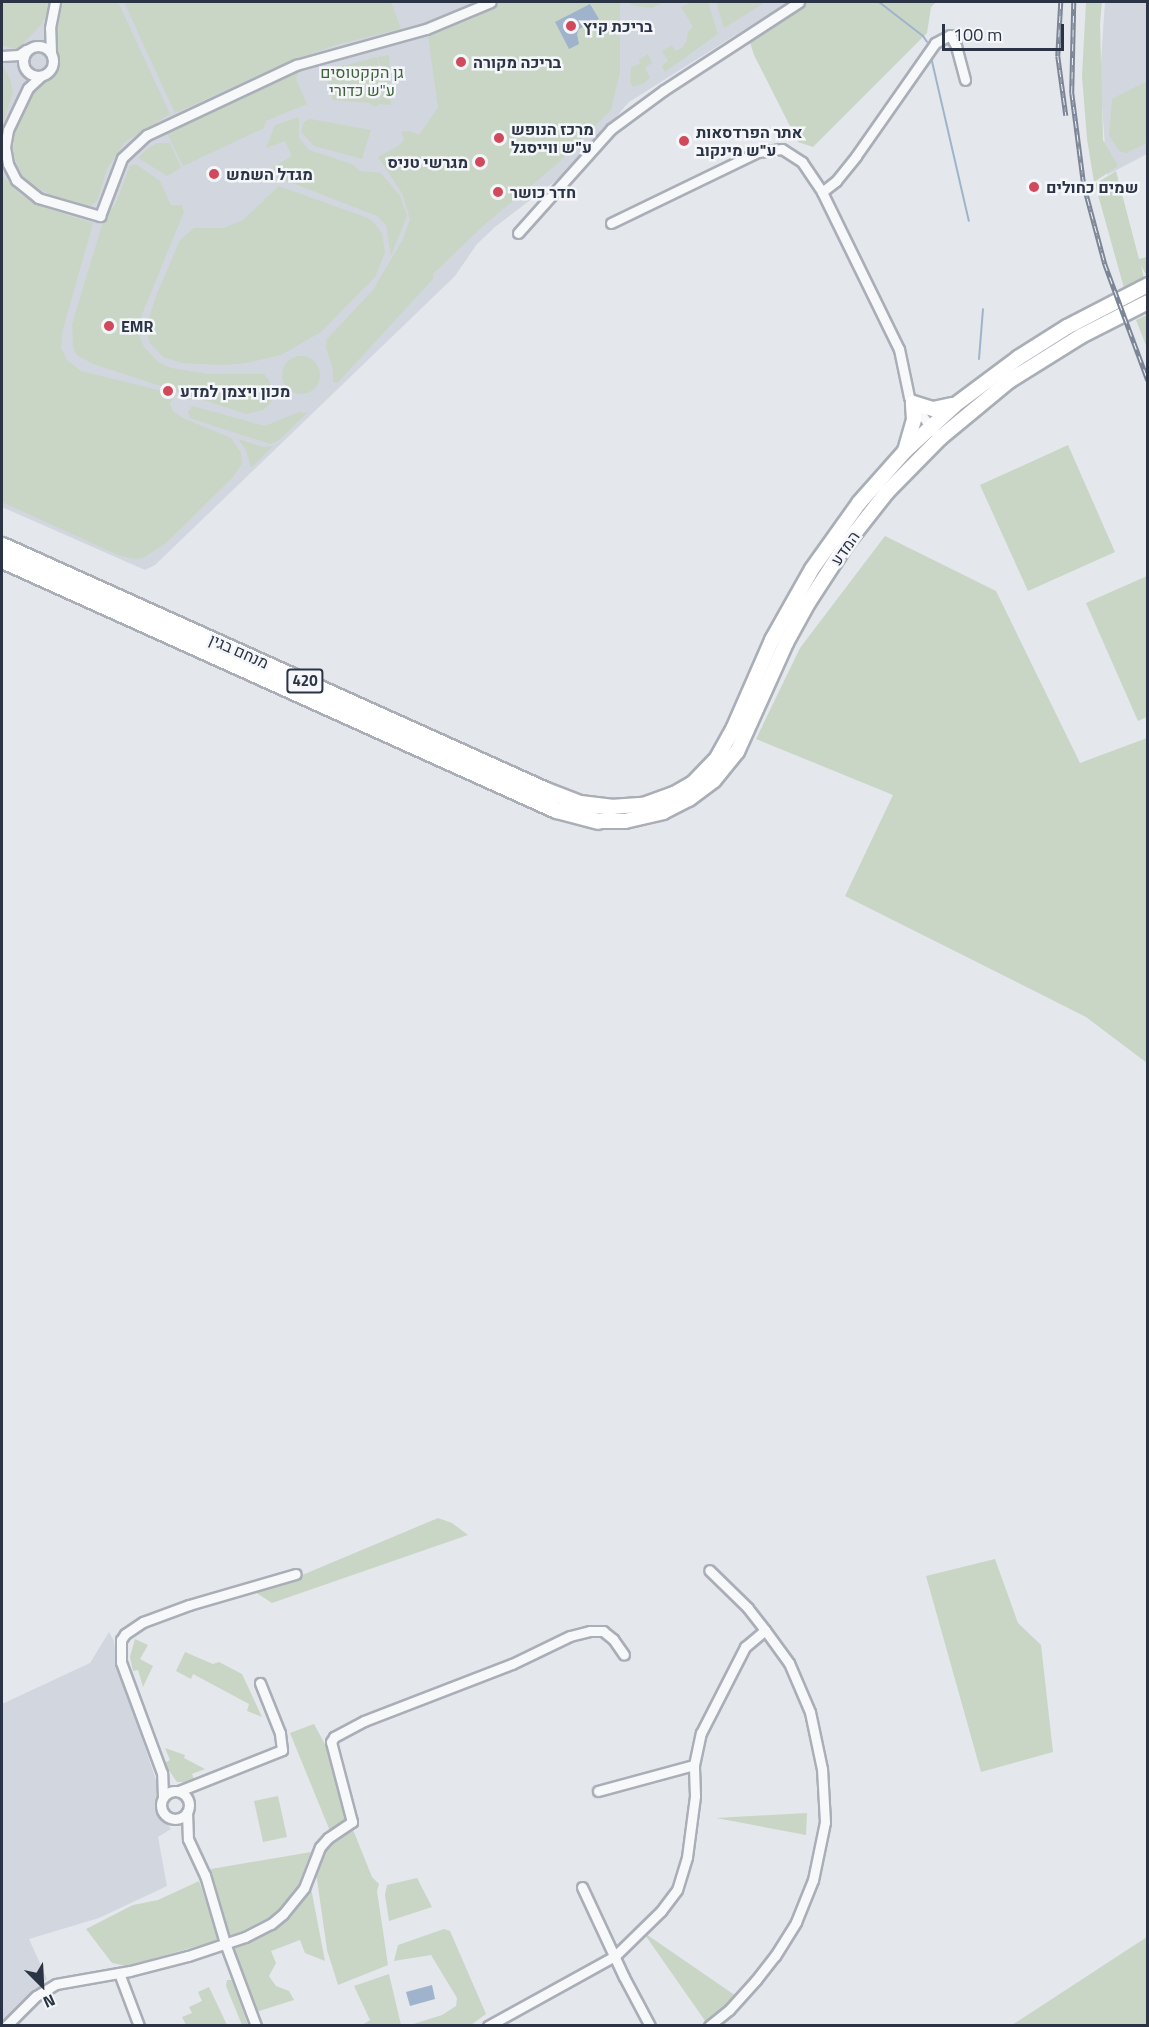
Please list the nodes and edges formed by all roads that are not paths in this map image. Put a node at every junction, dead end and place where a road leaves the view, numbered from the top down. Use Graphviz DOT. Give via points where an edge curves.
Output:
graph roads {
  1 [pos="55,2"];
  2 [pos="491,2"];
  3 [pos="800,2"];
  4 [pos="50,28"];
  5 [pos="29,49"];
  6 [pos="2,56"];
  7 [pos="52,56"];
  8 [pos="24,68"];
  9 [pos="40,76"];
  10 [pos="965,80"];
  11 [pos="25,94"];
  12 [pos="822,192"];
  13 [pos="611,223"];
  14 [pos="518,232"];
  15 [pos="1148,285"];
  16 [pos="1148,302"];
  17 [pos="969,394"];
  18 [pos="913,403"];
  19 [pos="929,427"];
  20 [pos="940,438"];
  21 [pos="904,451"];
  22 [pos="2,545"];
  23 [pos="2,560"];
  24 [pos="611,807"];
  25 [pos="598,821"];
  26 [pos="709,1569"];
  27 [pos="296,1574"];
  28 [pos="765,1630"];
  29 [pos="624,1655"];
  30 [pos="260,1683"];
  31 [pos="694,1765"];
  32 [pos="162,1773"];
  33 [pos="201,1785"];
  34 [pos="178,1791"];
  35 [pos="598,1791"];
  36 [pos="163,1797"];
  37 [pos="188,1808"];
  38 [pos="170,1818"];
  39 [pos="188,1839"];
  40 [pos="582,1887"];
  41 [pos="225,1943"];
  42 [pos="615,1956"];
  43 [pos="119,1973"];
  44 [pos="6,2025"];
  45 [pos="139,2025"];
  46 [pos="256,2025"];
  47 [pos="488,2025"];
  48 [pos="650,2025"];
  49 [pos="709,2025"];
  1 -- 4 [label="street"];
  2 -- 11 [label="street" via="434,26 296,65 147,135 122,158 100,216 50,203 29,193 16,180 5,147 8,130"];
  3 -- 14 [label="street" via="611,129"];
  4 -- 5 [label="street"];
  4 -- 7 [label="street"];
  5 -- 6 [label="street" via="19,55"];
  5 -- 7 [label="street" via="41,46"];
  5 -- 8 [label="street" via="22,59"];
  6 -- 8 [label="street"];
  7 -- 9 [label="street" via="52,66"];
  8 -- 9 [label="street"];
  8 -- 11 [label="street"];
  9 -- 11 [label="street"];
  10 -- 12 [label="street" via="950,35 935,44 856,156"];
  12 -- 13 [label="street" via="802,162 782,149 758,152"];
  12 -- 18 [label="street" via="899,349"];
  15 -- 17 [label="main road, המדע" via="1048,338"];
  16 -- 20 [label="main road, המדע" via="1029,368"];
  17 -- 18 [label="main road" via="950,406 938,408"];
  17 -- 19 [label="main road, המדע"];
  18 -- 19 [label="street"];
  18 -- 21 [label="main road" via="914,419"];
  19 -- 20 [label="street"];
  19 -- 21 [label="main road, המדע"];
  20 -- 25 [label="main road, המדע" via="874,507 833,564 795,625 744,738 724,771 698,794 663,812 625,821"];
  21 -- 24 [label="main road, המדע" via="859,503 812,569 772,640 717,758 693,783 674,794 643,805"];
  22 -- 24 [label="main road, מנחם בגין / 420" via="546,790 580,803"];
  23 -- 25 [label="main road, מנחם בגין / 420" via="556,810"];
  26 -- 28 [label="street"];
  27 -- 32 [label="street" via="189,1605 143,1622 125,1634 121,1640 122,1662"];
  28 -- 31 [label="street" via="746,1647 709,1714"];
  28 -- 49 [label="street" via="789,1663 810,1712 822,1769 825,1822 813,1880 796,1922 756,1980"];
  29 -- 41 [label="street" via="603,1631 570,1636 334,1737 352,1822 320,1847 304,1888 283,1914 271,1924"];
  30 -- 33 [label="street" via="280,1733 282,1750"];
  31 -- 35 [label="street"];
  31 -- 42 [label="street" via="695,1796 687,1857 677,1890"];
  32 -- 34 [label="street"];
  32 -- 36 [label="street"];
  33 -- 34 [label="street"];
  33 -- 37 [label="street"];
  34 -- 36 [label="street"];
  34 -- 37 [label="street" via="185,1795"];
  36 -- 38 [label="street" via="161,1808"];
  37 -- 38 [label="street" via="179,1818"];
  37 -- 39 [label="street"];
  38 -- 39 [label="street"];
  39 -- 41 [label="street" via="205,1875"];
  40 -- 42 [label="street"];
  41 -- 43 [label="street"];
  41 -- 46 [label="street"];
  42 -- 47 [label="street"];
  42 -- 48 [label="street"];
  43 -- 44 [label="street" via="56,1984 36,1996"];
  43 -- 45 [label="street"];
}
